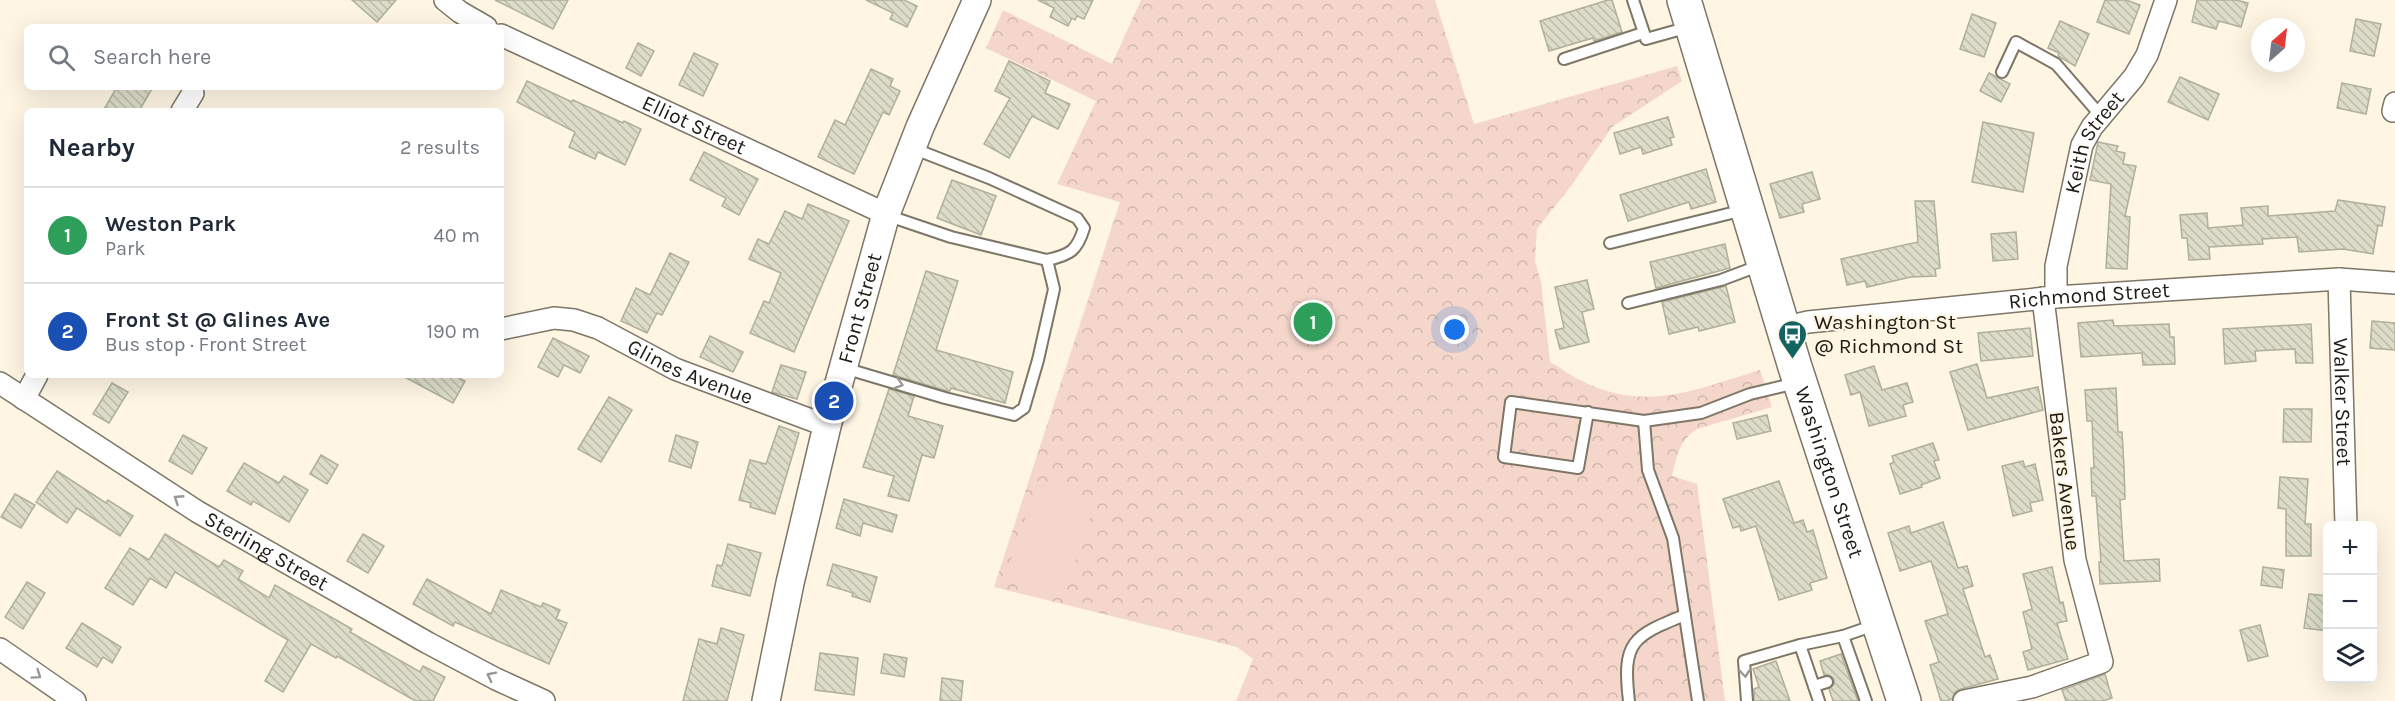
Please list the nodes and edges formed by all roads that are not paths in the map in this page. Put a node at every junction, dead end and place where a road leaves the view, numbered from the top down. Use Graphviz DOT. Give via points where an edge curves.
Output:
graph roads {
  1 [pos="445,0"];
  2 [pos="977,0"];
  3 [pos="1633,0"];
  4 [pos="2166,0"];
  5 [pos="1688,13"];
  6 [pos="481,24"];
  7 [pos="1643,33"];
  8 [pos="504,37"];
  9 [pos="1564,59"];
  10 [pos="2002,72"];
  11 [pos="2101,116"];
  12 [pos="912,148"];
  13 [pos="1747,210"];
  14 [pos="886,214"];
  15 [pos="1610,243"];
  16 [pos="1047,260"];
  17 [pos="1764,264"];
  18 [pos="2339,279"];
  19 [pos="2395,283"];
  20 [pos="2049,297"];
  21 [pos="1628,303"];
  22 [pos="504,328"];
  23 [pos="1784,328"];
  24 [pos="843,368"];
  25 [pos="35,378"];
  26 [pos="1800,382"];
  27 [pos="0,383"];
  28 [pos="24,399"];
  29 [pos="1588,412"];
  30 [pos="1644,421"];
  31 [pos="827,426"];
  32 [pos="2346,521"];
  33 [pos="1685,615"];
  34 [pos="1878,624"];
  35 [pos="1843,636"];
  36 [pos="1800,645"];
  37 [pos="0,649"];
  38 [pos="1827,682"];
  39 [pos="1814,686"];
  40 [pos="75,701"];
  41 [pos="544,701"];
  42 [pos="766,701"];
  43 [pos="1629,701"];
  44 [pos="1698,701"];
  45 [pos="1747,701"];
  46 [pos="1819,701"];
  47 [pos="1866,701"];
  48 [pos="1904,701"];
  49 [pos="1964,701"];
  1 -- 6 [label="street"];
  2 -- 12 [label="street, Front Street"];
  3 -- 7 [label="lane"];
  4 -- 11 [label="street, Keith Street" via="2146,56"];
  5 -- 7 [label="lane" via="1646,39"];
  5 -- 13 [label="main road, Washington Street"];
  7 -- 9 [label="lane"];
  8 -- 14 [label="street, Elliot Street"];
  10 -- 11 [label="lane" via="2016,42 2056,64"];
  11 -- 20 [label="street, Keith Street" via="2086,135 2078,155"];
  12 -- 14 [label="street, Front Street"];
  12 -- 16 [label="lane" via="1077,218 1084,228 1079,244 1065,256"];
  13 -- 15 [label="lane"];
  13 -- 17 [label="main road, Washington Street"];
  14 -- 16 [label="lane" via="951,237"];
  14 -- 24 [label="street, Front Street"];
  24 -- 16 [label="lane, one-way" via="1014,415 1024,408 1054,289"];
  17 -- 21 [label="lane" via="1721,280"];
  17 -- 23 [label="main road, Washington Street"];
  18 -- 19 [label="street, Richmond Street"];
  18 -- 20 [label="street, Richmond Street"];
  18 -- 32 [label="street, Walker Street"];
  20 -- 23 [label="street, Richmond Street" via="1808,322"];
  20 -- 49 [label="street, Bakers Avenue" via="2075,560 2102,662 2032,687"];
  22 -- 31 [label="street, Glines Avenue" via="554,318 574,320 598,328 675,369"];
  23 -- 26 [label="main road, Washington Street"];
  24 -- 31 [label="street, Front Street"];
  25 -- 28 [label="street"];
  26 -- 30 [label="lane" via="1750,393 1701,413"];
  26 -- 34 [label="main road, Washington Street"];
  27 -- 28 [label="street, Sterling Street"];
  41 -- 28 [label="street, Sterling Street, one-way" via="428,643 208,518"];
  29 -- 29 [label="lane" via="1511,402 1504,457 1578,468"];
  29 -- 30 [label="lane"];
  30 -- 33 [label="lane" via="1648,470 1673,538"];
  31 -- 42 [label="street, Front Street"];
  33 -- 43 [label="lane" via="1648,630 1629,651"];
  33 -- 44 [label="lane"];
  34 -- 35 [label="lane"];
  34 -- 48 [label="main road, Washington Street"];
  35 -- 36 [label="lane"];
  35 -- 47 [label="lane"];
  36 -- 39 [label="lane"];
  36 -- 45 [label="lane, one-way" via="1744,661"];
  37 -- 40 [label="street, one-way"];
  38 -- 39 [label="lane"];
  39 -- 46 [label="lane"];
}
